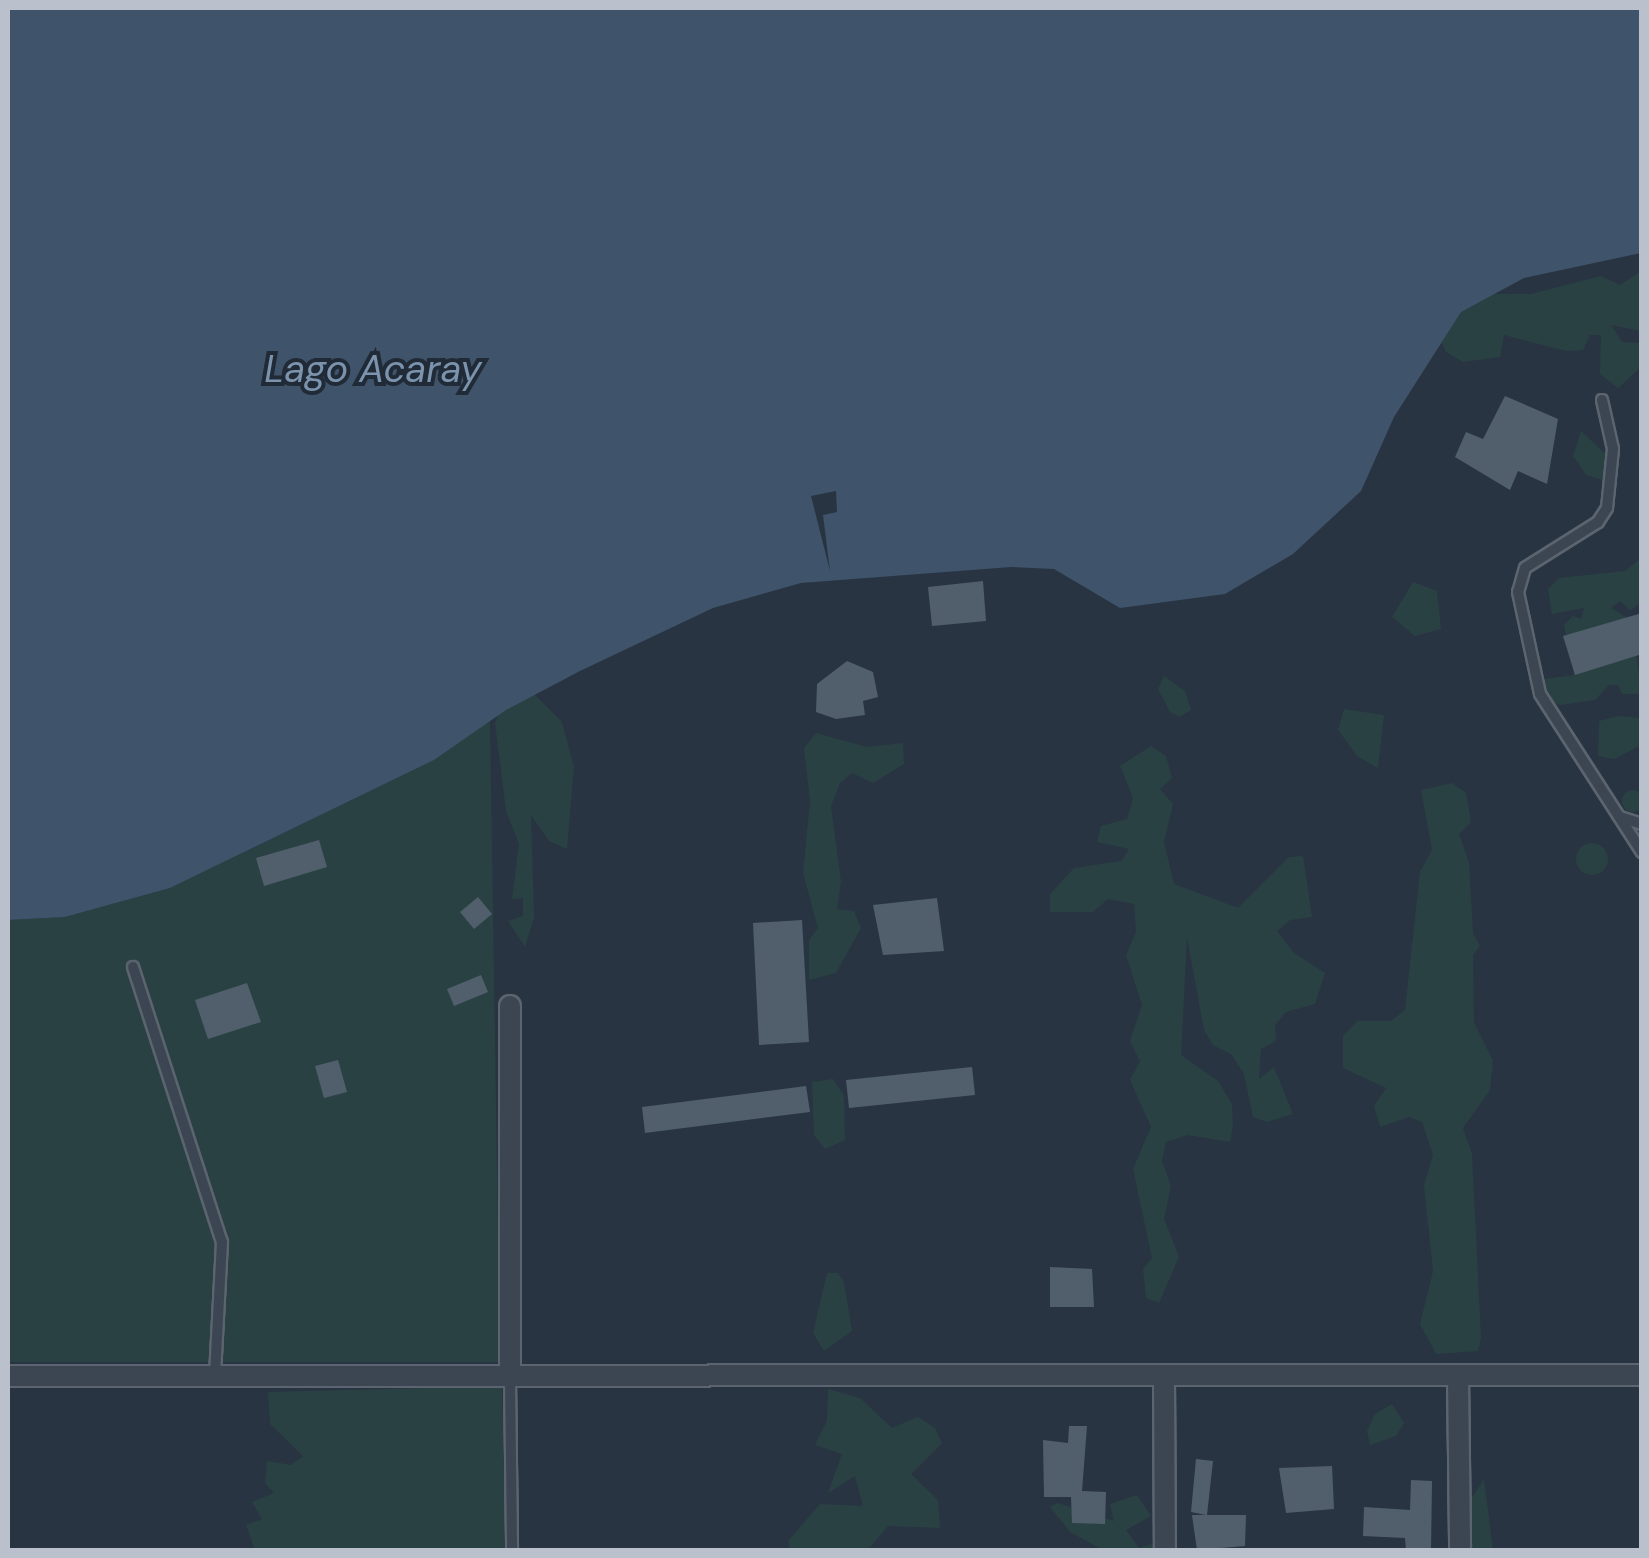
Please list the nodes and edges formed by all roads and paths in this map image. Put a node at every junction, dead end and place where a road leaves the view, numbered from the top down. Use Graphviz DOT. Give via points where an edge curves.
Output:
graph roads {
  1 [pos="1602,400"];
  2 [pos="1619,816"];
  3 [pos="1642,824"];
  4 [pos="1642,852"];
  5 [pos="134,967"];
  6 [pos="510,1006"];
  7 [pos="1164,1375"];
  8 [pos="8,1376"];
  9 [pos="1458,1376"];
  10 [pos="1642,1376"];
  11 [pos="215,1377"];
  12 [pos="510,1378"];
  13 [pos="512,1550"];
  14 [pos="1165,1550"];
  15 [pos="1460,1550"];
  1 -- 2 [label="lane" via="1614,448 1607,508 1598,522 1525,568 1518,592 1540,694"];
  2 -- 3 [label="lane"];
  2 -- 4 [label="lane"];
  5 -- 11 [label="lane" via="222,1242"];
  6 -- 12 [label="street"];
  7 -- 9 [label="street"];
  7 -- 12 [label="street"];
  7 -- 14 [label="street"];
  8 -- 11 [label="street"];
  9 -- 10 [label="street"];
  9 -- 15 [label="street"];
  11 -- 12 [label="street"];
  12 -- 13 [label="lane"];
}
